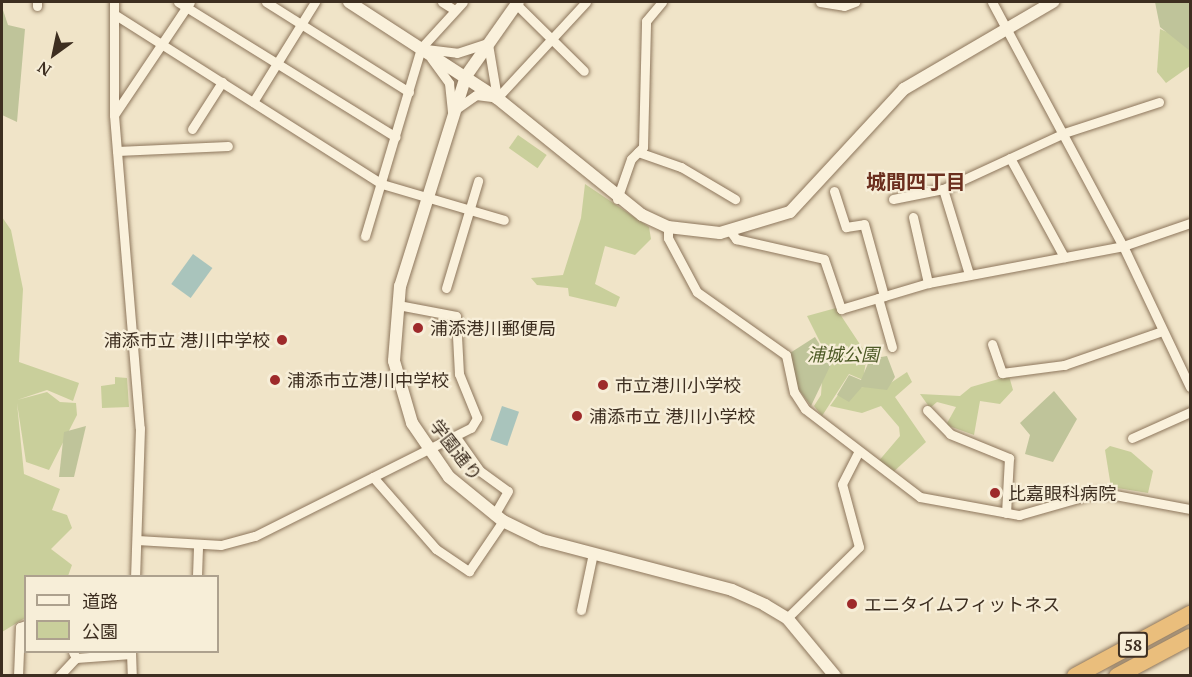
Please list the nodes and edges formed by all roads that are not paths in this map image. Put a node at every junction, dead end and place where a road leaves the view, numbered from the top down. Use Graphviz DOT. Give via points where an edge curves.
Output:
graph roads {
  1 [pos="114,2"];
  2 [pos="178,2"];
  3 [pos="266,2"];
  4 [pos="315,2"];
  5 [pos="349,2"];
  6 [pos="442,2"];
  7 [pos="463,2"];
  8 [pos="516,2"];
  9 [pos="586,2"];
  10 [pos="662,2"];
  11 [pos="820,2"];
  12 [pos="855,2"];
  13 [pos="992,2"];
  14 [pos="1053,2"];
  15 [pos="188,4"];
  16 [pos="455,10"];
  17 [pos="114,14"];
  18 [pos="301,24"];
  19 [pos="1009,27"];
  20 [pos="552,39"];
  21 [pos="489,42"];
  22 [pos="163,45"];
  23 [pos="421,48"];
  24 [pos="277,63"];
  25 [pos="584,71"];
  26 [pos="466,76"];
  27 [pos="222,82"];
  28 [pos="409,92"];
  29 [pos="497,98"];
  30 [pos="253,102"];
  31 [pos="1159,102"];
  32 [pos="452,114"];
  33 [pos="114,115"];
  34 [pos="192,129"];
  35 [pos="1064,133"];
  36 [pos="396,137"];
  37 [pos="228,146"];
  38 [pos="117,151"];
  39 [pos="638,152"];
  40 [pos="1010,158"];
  41 [pos="478,181"];
  42 [pos="382,184"];
  43 [pos="943,189"];
  44 [pos="834,191"];
  45 [pos="426,198"];
  46 [pos="617,199"];
  47 [pos="735,199"];
  48 [pos="893,199"];
  49 [pos="469,210"];
  50 [pos="913,217"];
  51 [pos="504,220"];
  52 [pos="1191,223"];
  53 [pos="669,227"];
  54 [pos="731,232"];
  55 [pos="365,236"];
  56 [pos="1123,246"];
  57 [pos="1064,257"];
  58 [pos="969,274"];
  59 [pos="928,283"];
  60 [pos="446,288"];
  61 [pos="881,297"];
  62 [pos="398,305"];
  63 [pos="1162,331"];
  64 [pos="992,344"];
  65 [pos="892,347"];
  66 [pos="1191,387"];
  67 [pos="927,410"];
  68 [pos="1191,412"];
  69 [pos="456,436"];
  70 [pos="1132,438"];
  71 [pos="429,452"];
  72 [pos="858,454"];
  73 [pos="373,477"];
  74 [pos="1191,509"];
  75 [pos="1006,513"];
  76 [pos="499,518"];
  77 [pos="136,540"];
  78 [pos="198,545"];
  79 [pos="593,553"];
  80 [pos="135,575"];
  81 [pos="197,575"];
  82 [pos="581,610"];
  83 [pos="1191,614"];
  84 [pos="787,618"];
  85 [pos="24,626"];
  86 [pos="1191,637"];
  87 [pos="131,653"];
  88 [pos="74,655"];
  89 [pos="18,675"];
  90 [pos="59,675"];
  91 [pos="132,675"];
  92 [pos="835,675"];
  93 [pos="1075,675"];
  94 [pos="1117,675"];
  1 -- 17 [label="street"];
  2 -- 15 [label="street"];
  3 -- 18 [label="street"];
  4 -- 18 [label="street"];
  5 -- 23 [label="street"];
  6 -- 16 [label="street"];
  7 -- 16 [label="street"];
  8 -- 20 [label="street"];
  8 -- 21 [label="street, 学園通り"];
  9 -- 20 [label="street"];
  10 -- 39 [label="street" via="646,21 646,123"];
  11 -- 12 [label="street" via="844,6"];
  13 -- 19 [label="street"];
  14 -- 19 [label="street"];
  15 -- 22 [label="street"];
  15 -- 24 [label="street"];
  16 -- 23 [label="street"];
  17 -- 22 [label="street"];
  17 -- 33 [label="street"];
  18 -- 24 [label="street"];
  18 -- 28 [label="street"];
  19 -- 35 [label="street"];
  19 -- 54 [label="street" via="904,89 790,212"];
  20 -- 25 [label="street"];
  20 -- 29 [label="street"];
  21 -- 23 [label="street" via="457,53"];
  21 -- 26 [label="street, 学園通り"];
  21 -- 29 [label="street"];
  22 -- 27 [label="street"];
  22 -- 33 [label="street"];
  23 -- 26 [label="street"];
  23 -- 28 [label="street"];
  23 -- 32 [label="street" via="449,83"];
  24 -- 30 [label="street"];
  24 -- 36 [label="street"];
  26 -- 29 [label="street"];
  26 -- 32 [label="street, 学園通り"];
  27 -- 30 [label="street"];
  27 -- 34 [label="street"];
  28 -- 36 [label="street"];
  29 -- 32 [label="street" via="476,95"];
  29 -- 46 [label="street"];
  30 -- 42 [label="street"];
  31 -- 35 [label="street"];
  32 -- 45 [label="street, 学園通り"];
  33 -- 38 [label="street"];
  35 -- 40 [label="street"];
  35 -- 56 [label="street"];
  36 -- 42 [label="street"];
  37 -- 38 [label="street"];
  38 -- 77 [label="street" via="140,428"];
  39 -- 46 [label="street"];
  39 -- 47 [label="street" via="681,167"];
  40 -- 43 [label="street"];
  40 -- 57 [label="street"];
  41 -- 49 [label="street"];
  42 -- 45 [label="street"];
  42 -- 55 [label="street"];
  43 -- 48 [label="street"];
  43 -- 58 [label="street"];
  44 -- 61 [label="street" via="846,227 864,224"];
  45 -- 49 [label="street"];
  45 -- 62 [label="street, 学園通り"];
  46 -- 53 [label="street"];
  49 -- 51 [label="street"];
  49 -- 60 [label="street"];
  50 -- 59 [label="street"];
  52 -- 56 [label="street"];
  53 -- 54 [label="street"];
  53 -- 72 [label="street" via="668,238 697,292 780,348 800,403"];
  54 -- 61 [label="street" via="736,239 824,259 841,309"];
  56 -- 57 [label="street"];
  56 -- 63 [label="street"];
  57 -- 58 [label="street"];
  58 -- 59 [label="street"];
  59 -- 61 [label="street"];
  61 -- 65 [label="street"];
  62 -- 69 [label="street" via="456,316 459,374 477,418"];
  62 -- 71 [label="street, 学園通り" via="394,361 412,423"];
  63 -- 64 [label="street" via="1064,365 1002,373"];
  63 -- 66 [label="street"];
  67 -- 75 [label="street" via="950,434 1009,458"];
  68 -- 70 [label="street"];
  69 -- 71 [label="street"];
  69 -- 76 [label="street" via="480,471 508,491"];
  71 -- 73 [label="street"];
  71 -- 76 [label="street, 学園通り" via="461,490"];
  72 -- 75 [label="street" via="920,497"];
  72 -- 84 [label="street" via="842,484 859,547"];
  73 -- 76 [label="street" via="436,549 469,572"];
  73 -- 78 [label="street" via="255,536"];
  74 -- 75 [label="street" via="1100,492 1038,513"];
  76 -- 79 [label="street, 学園通り" via="542,540"];
  77 -- 78 [label="street"];
  77 -- 80 [label="street"];
  78 -- 81 [label="street"];
  79 -- 82 [label="street"];
  79 -- 84 [label="street, 学園通り" via="732,590"];
  83 -- 93 [label="highway, 58"];
  84 -- 92 [label="street, 学園通り"];
  85 -- 89 [label="street" via="20,627"];
  86 -- 94 [label="highway, 58"];
  87 -- 88 [label="street"];
  87 -- 91 [label="street"];
  88 -- 90 [label="street"];
}
